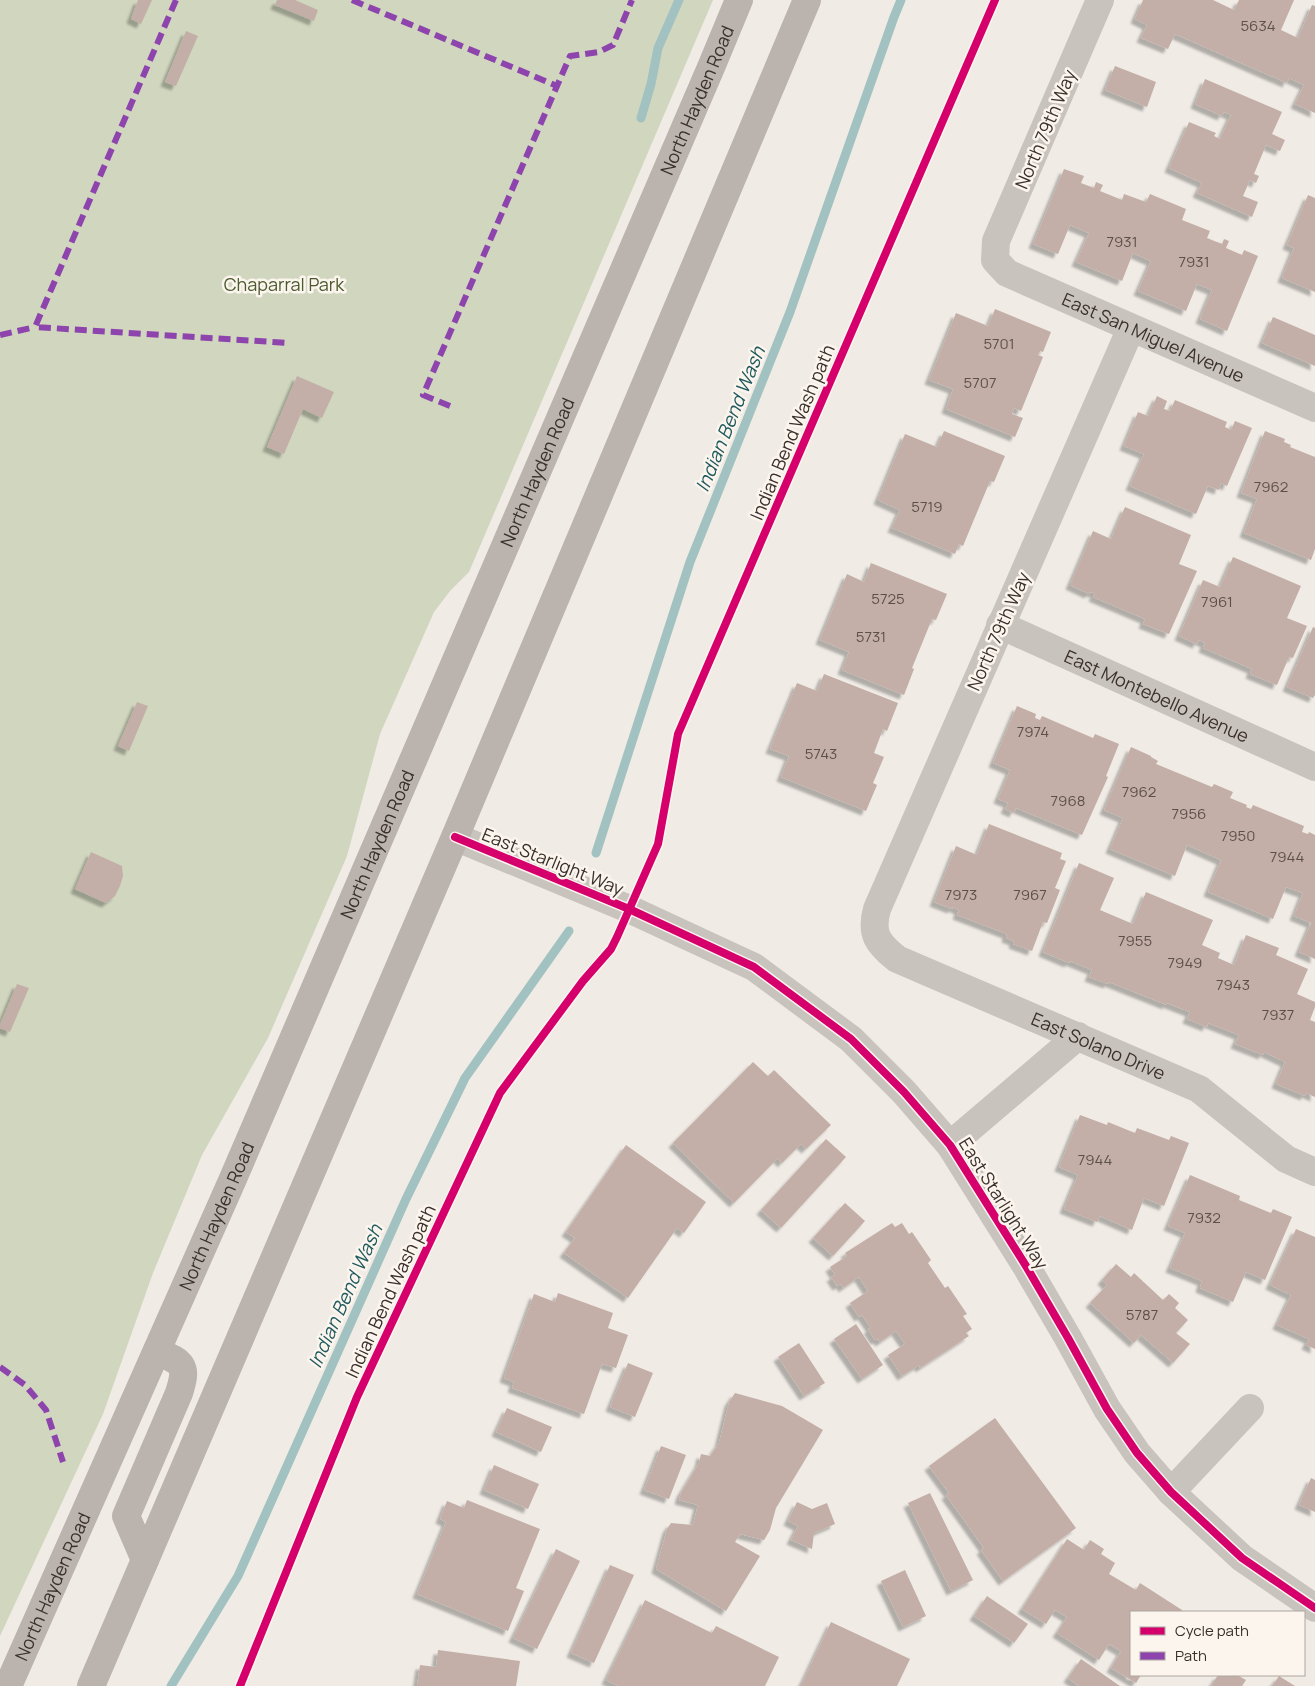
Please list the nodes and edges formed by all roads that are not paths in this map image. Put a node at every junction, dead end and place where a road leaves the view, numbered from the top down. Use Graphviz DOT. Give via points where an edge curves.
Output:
graph roads {
  1 [pos="738,0"];
  2 [pos="807,0"];
  3 [pos="1100,0"];
  4 [pos="994,260"];
  5 [pos="1131,328"];
  6 [pos="1315,408"];
  7 [pos="1000,625"];
  8 [pos="1315,767"];
  9 [pos="455,837"];
  10 [pos="876,936"];
  11 [pos="1078,1036"];
  12 [pos="950,1145"];
  13 [pos="1315,1172"];
  14 [pos="157,1351"];
  15 [pos="1250,1408"];
  16 [pos="1171,1492"];
  17 [pos="145,1560"];
  18 [pos="1315,1608"];
  19 [pos="8,1686"];
  20 [pos="91,1686"];
  1 -- 14 [label="main road, North Hayden Road"];
  2 -- 9 [label="main road"];
  3 -- 4 [label="street, North 79th Way" via="996,241"];
  4 -- 5 [label="street, East San Miguel Avenue" via="1007,273"];
  5 -- 6 [label="street, East San Miguel Avenue"];
  5 -- 7 [label="street, North 79th Way"];
  7 -- 8 [label="street, East Montebello Avenue"];
  7 -- 10 [label="street, North 79th Way" via="877,909 873,923"];
  9 -- 12 [label="street, East Starlight Way" via="630,909 754,968 851,1038"];
  9 -- 17 [label="main road"];
  10 -- 11 [label="street, East Solano Drive" via="883,948 897,959"];
  11 -- 12 [label="street"];
  11 -- 13 [label="street, East Solano Drive" via="1199,1089 1286,1159"];
  12 -- 16 [label="street, East Starlight Way" via="1026,1266 1107,1409 1137,1454"];
  14 -- 17 [label="main road" via="175,1359 183,1368 184,1377 126,1516"];
  14 -- 19 [label="main road, North Hayden Road"];
  15 -- 16 [label="street"];
  16 -- 18 [label="street, East Starlight Way" via="1242,1558"];
  17 -- 20 [label="main road"];
}
